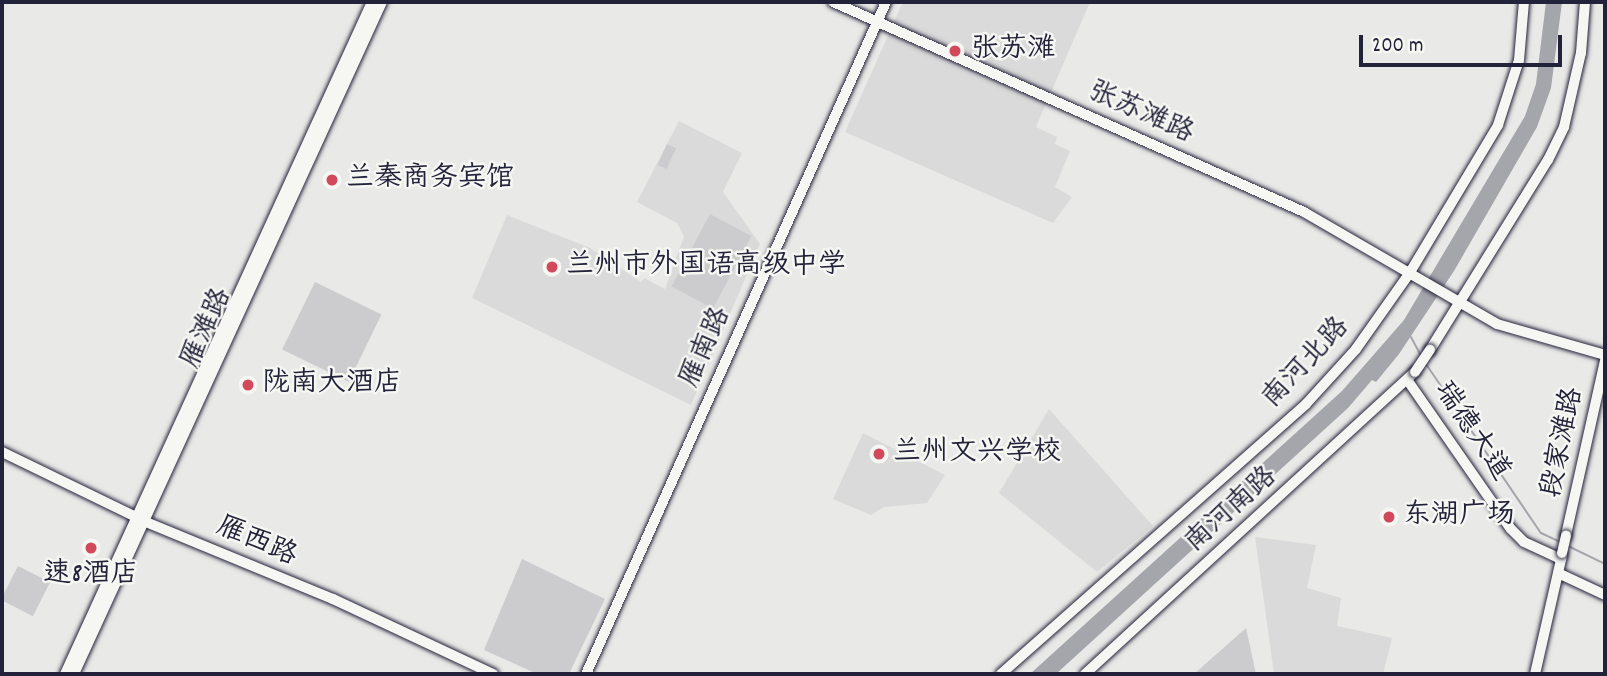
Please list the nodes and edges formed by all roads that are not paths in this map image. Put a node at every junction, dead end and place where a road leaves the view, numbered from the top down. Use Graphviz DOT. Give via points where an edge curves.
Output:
graph roads {
  1 [pos="372,2"];
  2 [pos="382,2"];
  3 [pos="833,2"];
  4 [pos="886,2"];
  5 [pos="1524,2"];
  6 [pos="1585,2"];
  7 [pos="877,22"];
  8 [pos="1409,274"];
  9 [pos="1461,304"];
  10 [pos="1605,358"];
  11 [pos="1411,376"];
  12 [pos="2,452"];
  13 [pos="142,520"];
  14 [pos="1562,556"];
  15 [pos="1558,573"];
  16 [pos="1605,595"];
  17 [pos="65,674"];
  18 [pos="74,674"];
  19 [pos="493,674"];
  20 [pos="586,674"];
  21 [pos="1001,674"];
  22 [pos="1086,674"];
  23 [pos="1535,674"];
  1 -- 13 [label="main road, 雁滩路"];
  2 -- 13 [label="main road, 雁滩路"];
  3 -- 7 [label="main road, 张苏滩路"];
  4 -- 7 [label="main road, 雁南路"];
  5 -- 8 [label="main road, 南河北路" via="1519,60 1499,125"];
  6 -- 9 [label="main road" via="1581,54 1564,127"];
  7 -- 8 [label="main road, 张苏滩路" via="1304,212"];
  7 -- 20 [label="main road, 雁南路"];
  8 -- 9 [label="main road, 张苏滩路"];
  8 -- 21 [label="main road, 南河北路" via="1331,379"];
  9 -- 10 [label="main road" via="1524,335"];
  9 -- 11 [label="main road, 南河南路, bridge"];
  10 -- 14 [label="main road, 段家滩路, bridge"];
  11 -- 14 [label="main road, 瑞德大道" via="1511,529 1524,542"];
  11 -- 22 [label="main road, 南河南路"];
  12 -- 13 [label="main road, 雁西路"];
  13 -- 17 [label="main road, 雁滩路"];
  13 -- 18 [label="main road, 雁滩路"];
  13 -- 19 [label="main road, 雁西路"];
  14 -- 15 [label="main road, 段家滩路"];
  15 -- 16 [label="main road"];
  15 -- 23 [label="main road, 段家滩路"];
}
